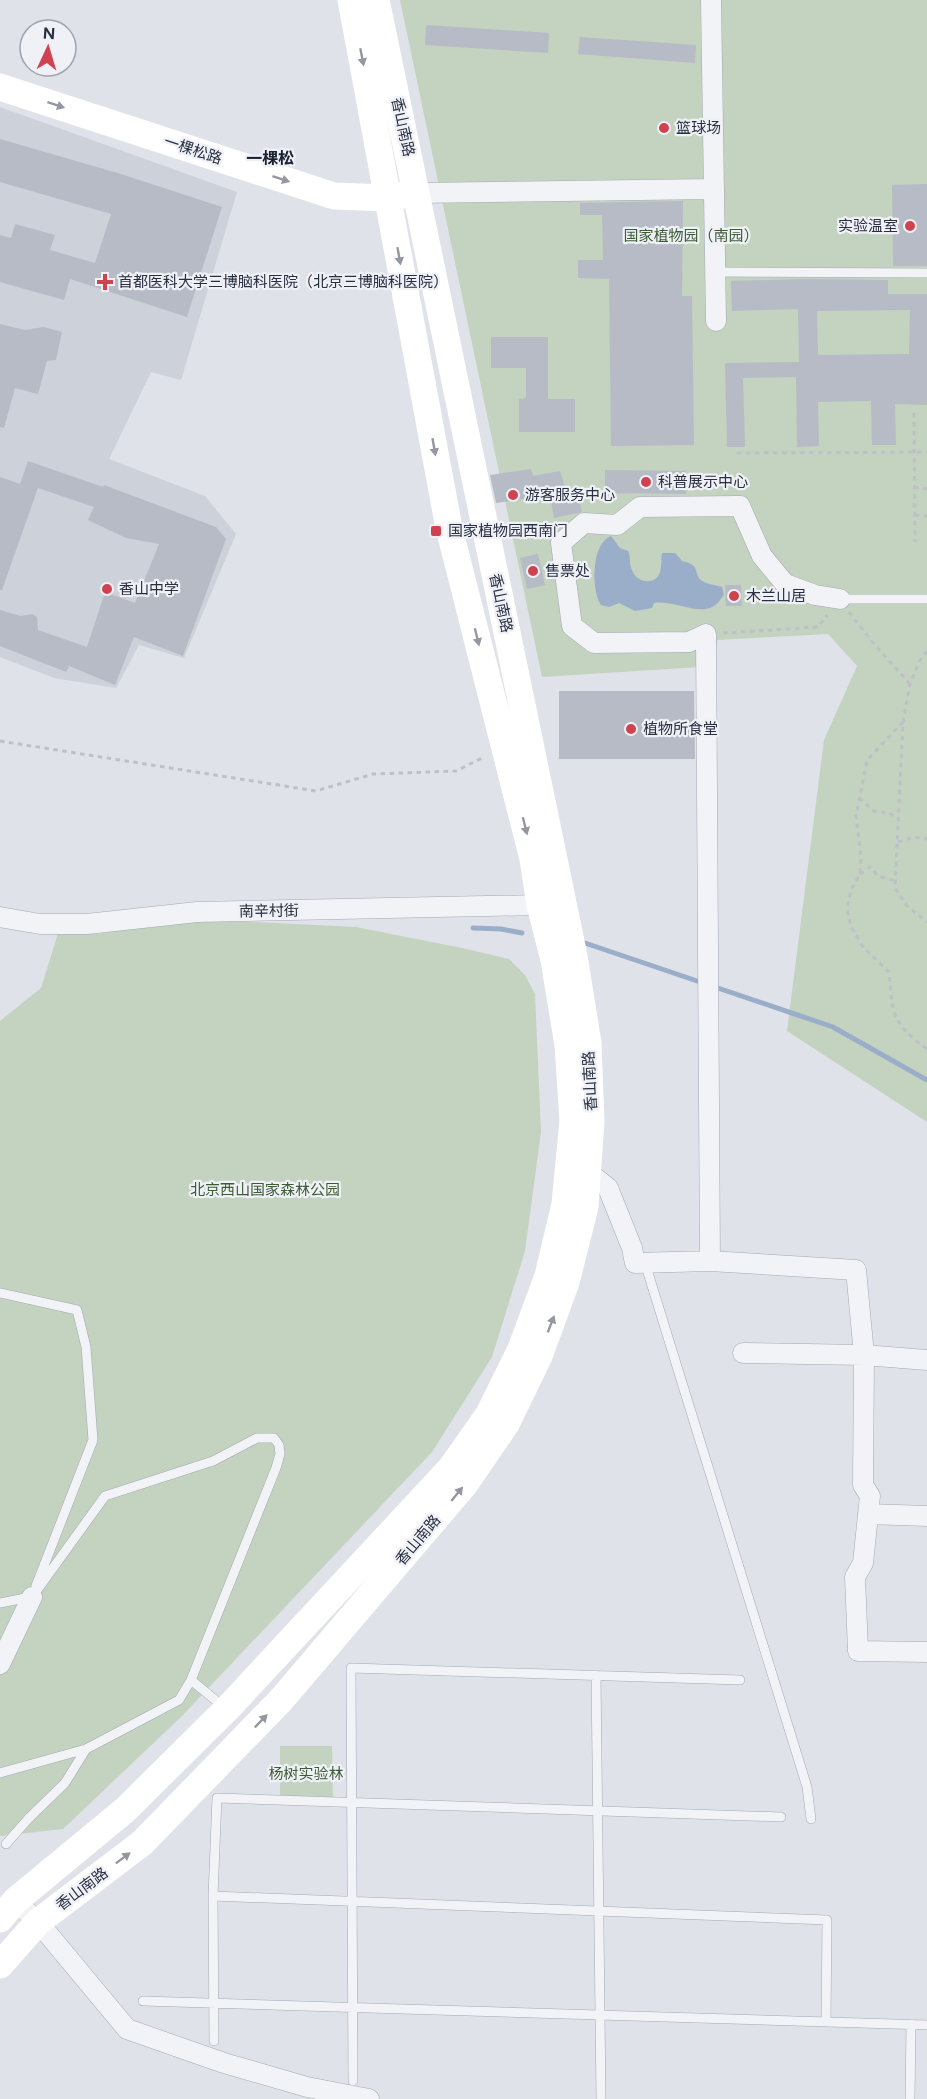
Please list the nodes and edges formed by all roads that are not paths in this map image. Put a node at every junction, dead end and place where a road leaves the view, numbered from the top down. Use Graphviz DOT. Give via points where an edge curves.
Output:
graph roads {
  1 [pos="351,0"];
  2 [pos="376,0"];
  3 [pos="711,0"];
  4 [pos="0,87"];
  5 [pos="713,189"];
  6 [pos="417,193"];
  7 [pos="388,198"];
  8 [pos="715,272"];
  9 [pos="927,273"];
  10 [pos="716,321"];
  11 [pos="840,599"];
  12 [pos="927,599"];
  13 [pos="540,905"];
  14 [pos="0,917"];
  15 [pos="588,1172"];
  16 [pos="710,1261"];
  17 [pos="645,1263"];
  18 [pos="0,1293"];
  19 [pos="743,1353"];
  20 [pos="864,1355"];
  21 [pos="927,1360"];
  22 [pos="868,1514"];
  23 [pos="927,1516"];
  24 [pos="32,1597"];
  25 [pos="0,1603"];
  26 [pos="927,1652"];
  27 [pos="0,1664"];
  28 [pos="596,1675"];
  29 [pos="191,1680"];
  30 [pos="740,1680"];
  31 [pos="227,1709"];
  32 [pos="86,1749"];
  33 [pos="0,1773"];
  34 [pos="352,1802"];
  35 [pos="597,1810"];
  36 [pos="781,1817"];
  37 [pos="811,1819"];
  38 [pos="6,1844"];
  39 [pos="213,1896"];
  40 [pos="353,1902"];
  41 [pos="8,1910"];
  42 [pos="599,1911"];
  43 [pos="38,1922"];
  44 [pos="0,1965"];
  45 [pos="143,2001"];
  46 [pos="213,2003"];
  47 [pos="353,2007"];
  48 [pos="600,2014"];
  49 [pos="826,2022"];
  50 [pos="911,2024"];
  51 [pos="927,2025"];
  52 [pos="214,2041"];
  53 [pos="353,2081"];
  54 [pos="369,2099"];
  55 [pos="601,2099"];
  56 [pos="910,2099"];
  1 -- 7 [label="street, 香山南路, one-way"];
  2 -- 6 [label="street, 香山南路"];
  3 -- 5 [label="street"];
  4 -- 7 [label="street, 一棵松路, one-way" via="334,196"];
  5 -- 6 [label="street"];
  5 -- 8 [label="street"];
  6 -- 7 [label="street, 一棵松路"];
  6 -- 15 [label="street, 香山南路" via="574,956 588,1043"];
  7 -- 13 [label="street, 香山南路, one-way" via="449,528 533,859"];
  8 -- 9 [label="lane"];
  8 -- 10 [label="street"];
  11 -- 12 [label="lane"];
  11 -- 16 [label="street" via="785,584 762,556 740,506 640,507 617,525 584,523 561,543 572,626 594,644 689,642 706,634"];
  13 -- 14 [label="street, 南辛村街" via="197,912 87,924 40,924"];
  13 -- 31 [label="street, 香山南路" via="568,1045 573,1121 565,1204 548,1276 522,1349 489,1414 451,1468"];
  15 -- 17 [label="street" via="608,1188 635,1263"];
  43 -- 15 [label="street, 香山南路, one-way" via="151,1834 281,1700 465,1484 506,1424 539,1356 567,1282 585,1207"];
  16 -- 17 [label="street"];
  16 -- 20 [label="street" via="856,1270"];
  17 -- 37 [label="lane" via="807,1787"];
  18 -- 24 [label="lane" via="77,1310 86,1347 93,1440"];
  19 -- 20 [label="street"];
  20 -- 21 [label="street"];
  20 -- 22 [label="street" via="863,1485 870,1496"];
  22 -- 23 [label="street"];
  22 -- 26 [label="street" via="863,1563 855,1577 858,1651"];
  24 -- 25 [label="lane"];
  24 -- 27 [label="street"];
  24 -- 29 [label="lane" via="105,1496 213,1461 257,1438 274,1438 280,1454 276,1468"];
  28 -- 30 [label="lane"];
  28 -- 34 [label="lane" via="351,1668"];
  28 -- 35 [label="lane"];
  29 -- 31 [label="lane"];
  29 -- 32 [label="lane" via="179,1700"];
  31 -- 41 [label="street, 香山南路" via="125,1810"];
  32 -- 33 [label="lane"];
  32 -- 38 [label="lane" via="65,1783"];
  34 -- 35 [label="lane"];
  34 -- 39 [label="lane" via="218,1798"];
  34 -- 40 [label="lane"];
  35 -- 36 [label="lane"];
  35 -- 42 [label="lane"];
  39 -- 40 [label="lane"];
  39 -- 46 [label="lane"];
  40 -- 42 [label="lane"];
  40 -- 47 [label="lane"];
  41 -- 43 [label="street"];
  42 -- 48 [label="lane"];
  42 -- 49 [label="lane" via="826,1920"];
  43 -- 44 [label="street, 香山南路"];
  43 -- 54 [label="street" via="127,2029 307,2087"];
  45 -- 46 [label="lane"];
  46 -- 47 [label="lane"];
  46 -- 52 [label="lane"];
  47 -- 48 [label="lane"];
  47 -- 53 [label="lane"];
  48 -- 49 [label="lane"];
  48 -- 55 [label="lane"];
  49 -- 50 [label="lane"];
  50 -- 51 [label="lane"];
  50 -- 56 [label="lane"];
}
